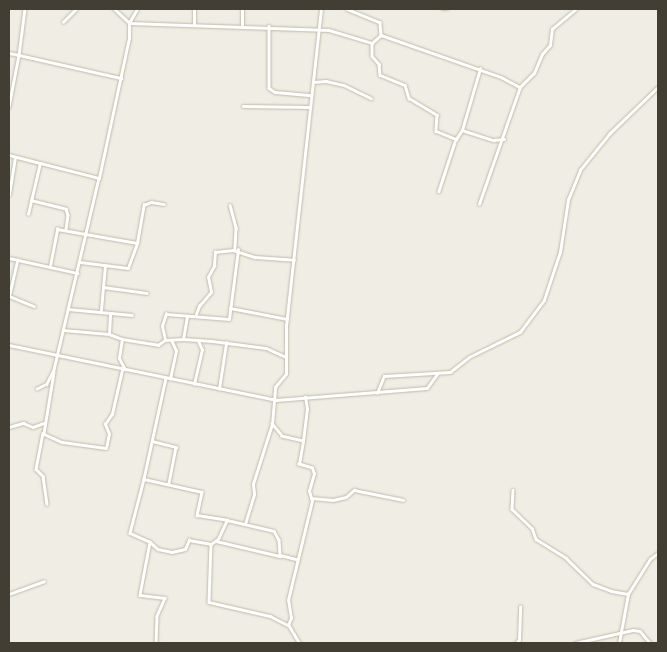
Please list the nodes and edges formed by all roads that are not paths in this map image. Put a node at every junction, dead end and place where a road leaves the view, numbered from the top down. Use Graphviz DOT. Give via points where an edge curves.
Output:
graph roads {
  1 [pos="25,9"];
  2 [pos="76,9"];
  3 [pos="114,9"];
  4 [pos="137,9"];
  5 [pos="194,9"];
  6 [pos="242,9"];
  7 [pos="321,9"];
  8 [pos="347,9"];
  9 [pos="442,9"];
  10 [pos="448,9"];
  11 [pos="576,9"];
  12 [pos="63,22"];
  13 [pos="129,23"];
  14 [pos="194,24"];
  15 [pos="242,25"];
  16 [pos="269,26"];
  17 [pos="319,29"];
  18 [pos="381,35"];
  19 [pos="372,43"];
  20 [pos="9,53"];
  21 [pos="19,55"];
  22 [pos="480,69"];
  23 [pos="121,78"];
  24 [pos="313,82"];
  25 [pos="520,87"];
  26 [pos="658,87"];
  27 [pos="312,95"];
  28 [pos="371,98"];
  29 [pos="243,106"];
  30 [pos="9,107"];
  31 [pos="310,108"];
  32 [pos="462,130"];
  33 [pos="504,138"];
  34 [pos="456,139"];
  35 [pos="9,155"];
  36 [pos="15,156"];
  37 [pos="40,163"];
  38 [pos="99,178"];
  39 [pos="439,192"];
  40 [pos="9,195"];
  41 [pos="32,200"];
  42 [pos="164,204"];
  43 [pos="479,204"];
  44 [pos="230,205"];
  45 [pos="28,214"];
  46 [pos="66,230"];
  47 [pos="86,236"];
  48 [pos="137,243"];
  49 [pos="237,250"];
  50 [pos="9,258"];
  51 [pos="17,260"];
  52 [pos="294,260"];
  53 [pos="80,262"];
  54 [pos="105,265"];
  55 [pos="50,266"];
  56 [pos="78,273"];
  57 [pos="102,287"];
  58 [pos="147,293"];
  59 [pos="9,296"];
  60 [pos="34,306"];
  61 [pos="230,308"];
  62 [pos="68,309"];
  63 [pos="101,311"];
  64 [pos="110,314"];
  65 [pos="196,314"];
  66 [pos="132,315"];
  67 [pos="187,316"];
  68 [pos="287,319"];
  69 [pos="63,330"];
  70 [pos="109,334"];
  71 [pos="122,339"];
  72 [pos="183,339"];
  73 [pos="165,340"];
  74 [pos="198,341"];
  75 [pos="172,342"];
  76 [pos="226,343"];
  77 [pos="9,345"];
  78 [pos="57,356"];
  79 [pos="284,356"];
  80 [pos="54,370"];
  81 [pos="123,370"];
  82 [pos="437,374"];
  83 [pos="166,378"];
  84 [pos="170,379"];
  85 [pos="194,384"];
  86 [pos="37,389"];
  87 [pos="219,389"];
  88 [pos="377,392"];
  89 [pos="305,397"];
  90 [pos="276,400"];
  91 [pos="45,422"];
  92 [pos="272,424"];
  93 [pos="9,427"];
  94 [pos="43,431"];
  95 [pos="152,441"];
  96 [pos="303,441"];
  97 [pos="144,479"];
  98 [pos="169,484"];
  99 [pos="513,490"];
  100 [pos="311,498"];
  101 [pos="403,500"];
  102 [pos="47,504"];
  103 [pos="227,520"];
  104 [pos="245,524"];
  105 [pos="149,541"];
  106 [pos="216,541"];
  107 [pos="211,544"];
  108 [pos="658,553"];
  109 [pos="282,556"];
  110 [pos="296,559"];
  111 [pos="44,581"];
  112 [pos="9,594"];
  113 [pos="628,594"];
  114 [pos="520,607"];
  115 [pos="288,625"];
  116 [pos="620,634"];
  117 [pos="156,643"];
  118 [pos="299,643"];
  119 [pos="516,643"];
  120 [pos="575,643"];
  121 [pos="619,643"];
  122 [pos="650,643"];
  1 -- 21 [label="street"];
  2 -- 12 [label="street"];
  3 -- 13 [label="street"];
  4 -- 13 [label="street"];
  5 -- 14 [label="street"];
  6 -- 15 [label="street"];
  7 -- 17 [label="street"];
  8 -- 18 [label="street" via="380,22"];
  9 -- 10 [label="street"];
  11 -- 25 [label="street" via="552,29 550,46 542,54 534,73"];
  13 -- 14 [label="street"];
  13 -- 23 [label="street"];
  14 -- 15 [label="street"];
  15 -- 16 [label="street"];
  16 -- 17 [label="street"];
  16 -- 27 [label="street" via="269,88 275,92"];
  17 -- 19 [label="street"];
  17 -- 24 [label="street"];
  18 -- 19 [label="street"];
  18 -- 22 [label="street"];
  19 -- 34 [label="street" via="372,56 379,64 380,75 405,85 409,98 438,115 436,131"];
  20 -- 21 [label="street"];
  21 -- 23 [label="street"];
  21 -- 30 [label="street"];
  22 -- 25 [label="street"];
  22 -- 32 [label="street"];
  23 -- 38 [label="street"];
  24 -- 27 [label="street"];
  24 -- 28 [label="street" via="344,85"];
  25 -- 33 [label="street"];
  26 -- 82 [label="street" via="610,133 580,170 568,200 560,252 544,300 534,317 512,338 469,357 450,372"];
  27 -- 31 [label="street"];
  29 -- 31 [label="street"];
  31 -- 52 [label="street"];
  32 -- 33 [label="street" via="493,140"];
  32 -- 34 [label="street"];
  33 -- 43 [label="street"];
  34 -- 39 [label="street"];
  35 -- 36 [label="street"];
  36 -- 37 [label="street"];
  36 -- 40 [label="street"];
  37 -- 38 [label="street"];
  37 -- 41 [label="street"];
  38 -- 47 [label="street"];
  41 -- 45 [label="street"];
  41 -- 46 [label="street" via="66,209"];
  42 -- 48 [label="street" via="151,202 144,205"];
  44 -- 49 [label="street"];
  46 -- 47 [label="street"];
  46 -- 55 [label="street" via="57,229"];
  47 -- 48 [label="street"];
  47 -- 53 [label="street"];
  48 -- 54 [label="street" via="131,267"];
  49 -- 52 [label="street" via="255,257"];
  49 -- 61 [label="street"];
  49 -- 65 [label="street" via="215,252 214,266 208,277 211,292"];
  50 -- 51 [label="street"];
  51 -- 55 [label="street"];
  51 -- 59 [label="street"];
  52 -- 68 [label="street"];
  53 -- 54 [label="street"];
  53 -- 56 [label="street"];
  54 -- 57 [label="street"];
  55 -- 56 [label="street"];
  56 -- 62 [label="street"];
  57 -- 58 [label="street"];
  57 -- 63 [label="street"];
  59 -- 60 [label="street"];
  61 -- 65 [label="street" via="228,319 200,318"];
  61 -- 68 [label="street"];
  62 -- 63 [label="street"];
  62 -- 69 [label="street"];
  63 -- 64 [label="street"];
  64 -- 66 [label="street"];
  64 -- 70 [label="street"];
  65 -- 67 [label="street"];
  67 -- 72 [label="street"];
  67 -- 73 [label="street" via="165,315 162,331"];
  68 -- 79 [label="street"];
  69 -- 70 [label="street"];
  69 -- 78 [label="street"];
  70 -- 71 [label="street"];
  71 -- 73 [label="street" via="158,345"];
  71 -- 81 [label="street" via="118,358"];
  72 -- 74 [label="street"];
  72 -- 75 [label="street"];
  73 -- 75 [label="street"];
  74 -- 76 [label="street"];
  74 -- 85 [label="street" via="202,350"];
  75 -- 84 [label="street" via="176,351"];
  76 -- 79 [label="street" via="266,348"];
  76 -- 87 [label="street"];
  77 -- 78 [label="street"];
  78 -- 80 [label="street"];
  78 -- 81 [label="street"];
  79 -- 90 [label="street" via="286,374 276,387"];
  80 -- 86 [label="street" via="47,384"];
  80 -- 91 [label="street"];
  81 -- 83 [label="street"];
  81 -- 94 [label="street" via="112,414 105,424 109,434 106,448 56,440"];
  82 -- 88 [label="street" via="427,388"];
  82 -- 88 [label="street" via="384,376"];
  83 -- 84 [label="street"];
  83 -- 95 [label="street"];
  84 -- 85 [label="street"];
  85 -- 87 [label="street"];
  87 -- 90 [label="street"];
  88 -- 89 [label="street"];
  89 -- 90 [label="street"];
  89 -- 96 [label="street" via="308,410"];
  90 -- 92 [label="street"];
  91 -- 93 [label="street" via="33,427 23,424"];
  91 -- 94 [label="street"];
  92 -- 96 [label="street" via="282,436"];
  92 -- 104 [label="street" via="253,484 254,494"];
  94 -- 102 [label="street" via="36,470 43,476"];
  95 -- 97 [label="street"];
  95 -- 98 [label="street" via="176,447"];
  96 -- 100 [label="street" via="300,464 312,468"];
  97 -- 98 [label="street"];
  97 -- 105 [label="street" via="130,533"];
  98 -- 103 [label="street" via="202,492 198,516"];
  99 -- 113 [label="street" via="512,509 532,528 536,539 566,558 593,584"];
  100 -- 101 [label="street" via="333,500 346,497 354,490"];
  100 -- 110 [label="street"];
  103 -- 104 [label="street"];
  103 -- 106 [label="street"];
  104 -- 109 [label="street" via="276,533"];
  105 -- 107 [label="street" via="158,549 172,552 185,549 188,540"];
  105 -- 117 [label="street" via="140,594 165,598 157,616"];
  106 -- 107 [label="street"];
  106 -- 109 [label="street"];
  107 -- 115 [label="street" via="209,602 270,616"];
  108 -- 113 [label="street" via="650,559"];
  109 -- 110 [label="street"];
  110 -- 115 [label="street"];
  111 -- 112 [label="street"];
  113 -- 116 [label="street"];
  114 -- 119 [label="street" via="519,640"];
  115 -- 118 [label="street"];
  116 -- 120 [label="street" via="596,636"];
  116 -- 121 [label="street"];
  116 -- 122 [label="street" via="640,631"];
}
